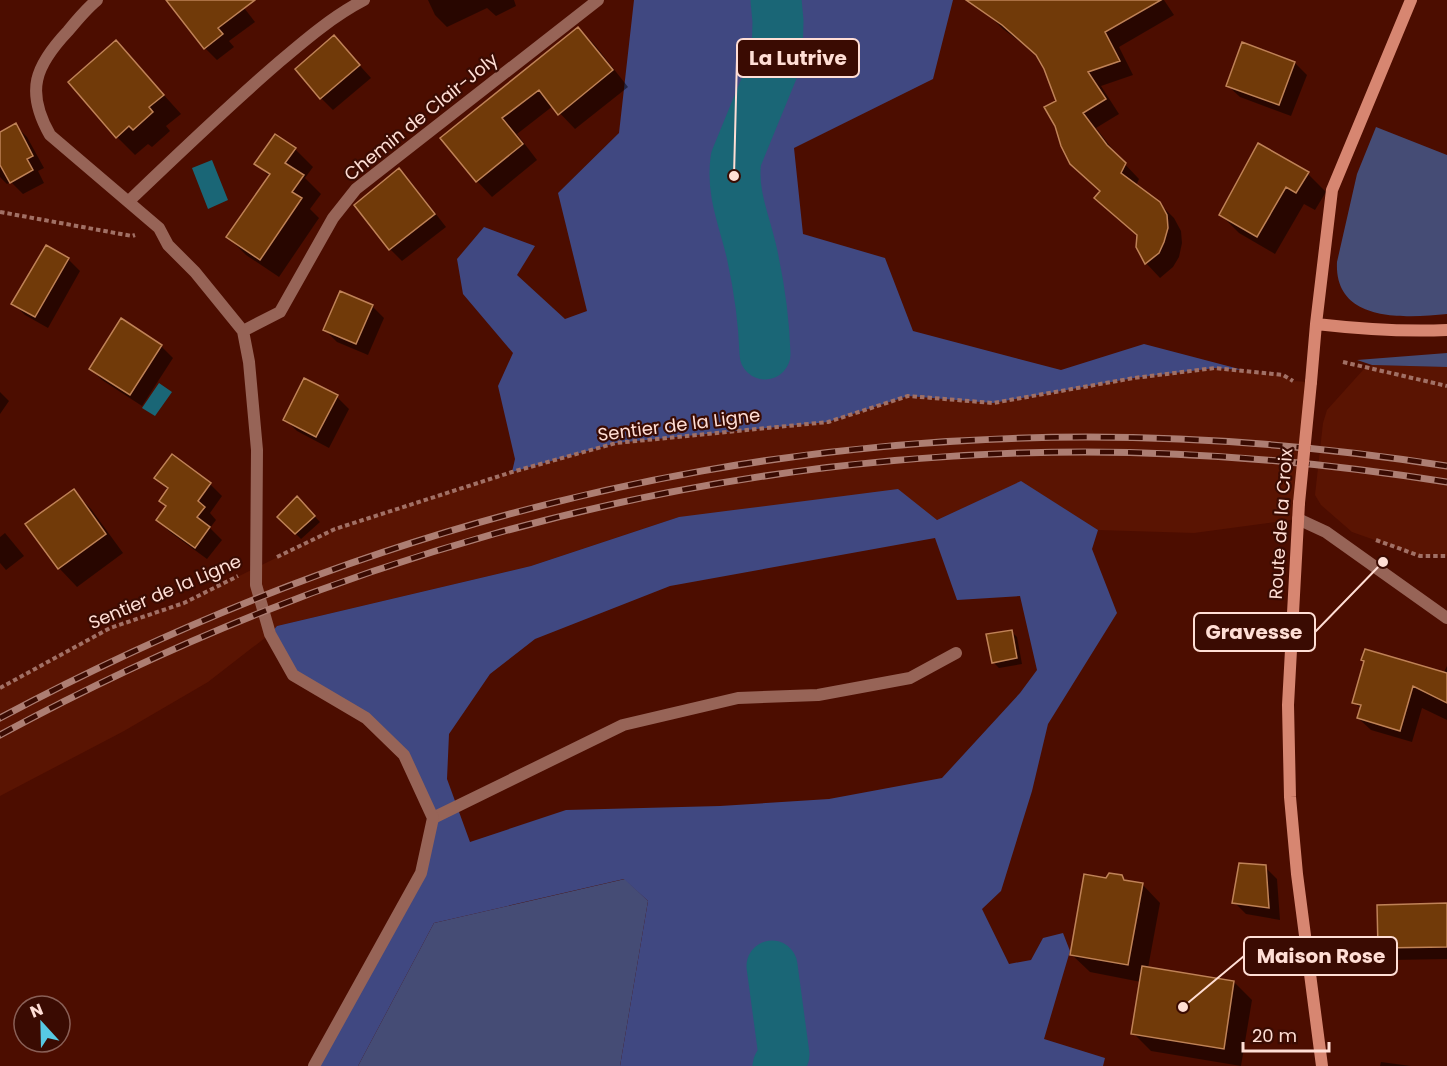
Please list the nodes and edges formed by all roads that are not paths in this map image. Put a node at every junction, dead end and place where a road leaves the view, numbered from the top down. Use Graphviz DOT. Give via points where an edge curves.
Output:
graph roads {
  1 [pos="97,0"];
  2 [pos="364,0"];
  3 [pos="598,0"];
  4 [pos="1412,0"];
  5 [pos="129,201"];
  6 [pos="1316,324"];
  7 [pos="1447,330"];
  8 [pos="243,331"];
  9 [pos="1298,519"];
  10 [pos="1447,618"];
  11 [pos="956,653"];
  12 [pos="433,818"];
  13 [pos="314,1066"];
  14 [pos="1322,1066"];
  1 -- 5 [label="street" via="45,60 38,75 37,108 50,135"];
  2 -- 5 [label="street" via="284,58"];
  3 -- 8 [label="street, Chemin de Clair-Joly" via="356,189 333,218 279,312"];
  4 -- 6 [label="street, Route de la Croix" via="1332,190"];
  5 -- 8 [label="street" via="159,228 168,245"];
  6 -- 7 [label="street" via="1414,332"];
  6 -- 9 [label="street, Route de la Croix, bridge"];
  8 -- 12 [label="street" via="256,450 256,585 270,634 293,675 366,718 404,755"];
  9 -- 10 [label="street" via="1326,532"];
  9 -- 14 [label="street, Route de la Croix" via="1288,705 1290,797"];
  11 -- 12 [label="street" via="910,678 818,695 738,698 623,725"];
  12 -- 13 [label="street" via="421,873"];
}
